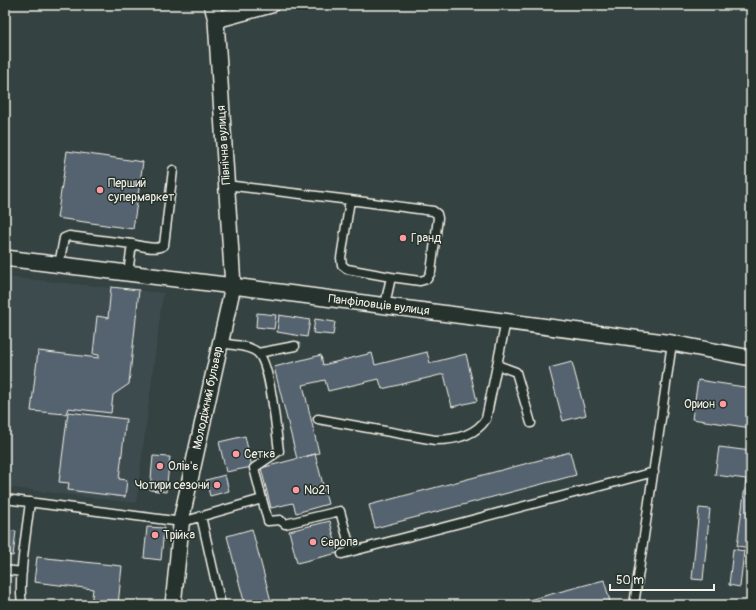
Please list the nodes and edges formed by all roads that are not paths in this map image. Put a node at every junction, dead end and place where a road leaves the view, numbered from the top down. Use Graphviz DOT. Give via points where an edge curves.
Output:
graph roads {
  1 [pos="212,5"];
  2 [pos="271,5"];
  3 [pos="216,20"];
  4 [pos="173,170"];
  5 [pos="226,185"];
  6 [pos="350,200"];
  7 [pos="132,244"];
  8 [pos="5,258"];
  9 [pos="60,265"];
  10 [pos="128,273"];
  11 [pos="391,277"];
  12 [pos="233,286"];
  13 [pos="385,305"];
  14 [pos="506,321"];
  15 [pos="220,343"];
  16 [pos="672,343"];
  17 [pos="295,346"];
  18 [pos="258,353"];
  19 [pos="751,358"];
  20 [pos="497,365"];
  21 [pos="318,419"];
  22 [pos="531,423"];
  23 [pos="654,472"];
  24 [pos="5,499"];
  25 [pos="262,499"];
  26 [pos="30,502"];
  27 [pos="201,516"];
  28 [pos="182,522"];
  29 [pos="351,552"];
  30 [pos="342,554"];
  31 [pos="5,570"];
  32 [pos="22,572"];
  33 [pos="22,605"];
  34 [pos="173,605"];
  35 [pos="221,605"];
  36 [pos="634,605"];
  1 -- 3 [label="street, Північна вулиця"];
  2 -- 3 [label="street"];
  3 -- 5 [label="street, Північна вулиця"];
  4 -- 7 [label="lane" via="164,244 156,248"];
  5 -- 6 [label="lane"];
  5 -- 12 [label="street, Північна вулиця"];
  6 -- 11 [label="lane" via="342,265 347,269"];
  6 -- 11 [label="lane" via="433,211 437,214 427,279 420,281"];
  7 -- 9 [label="lane" via="70,236 64,238"];
  7 -- 10 [label="lane"];
  8 -- 9 [label="street, Панфіловців вулиця"];
  9 -- 10 [label="street, Панфіловців вулиця"];
  10 -- 12 [label="street, Панфіловців вулиця"];
  11 -- 13 [label="lane"];
  12 -- 13 [label="street, Панфіловців вулиця"];
  12 -- 15 [label="street, Молодіжний бульвар"];
  13 -- 14 [label="street, Панфіловців вулиця"];
  14 -- 16 [label="street, Панфіловців вулиця"];
  14 -- 20 [label="lane"];
  15 -- 18 [label="lane" via="252,349"];
  15 -- 28 [label="street, Молодіжний бульвар"];
  16 -- 19 [label="street, Панфіловців вулиця"];
  16 -- 23 [label="lane"];
  17 -- 18 [label="lane"];
  18 -- 25 [label="lane" via="266,365 279,451 254,468"];
  20 -- 21 [label="lane" via="486,419 480,428 467,435 450,440 436,440"];
  20 -- 22 [label="lane" via="516,372"];
  23 -- 29 [label="lane"];
  23 -- 36 [label="lane"];
  24 -- 26 [label="lane"];
  25 -- 27 [label="lane"];
  25 -- 29 [label="lane" via="268,521 280,520 285,524 340,510"];
  26 -- 28 [label="lane"];
  26 -- 32 [label="lane"];
  27 -- 28 [label="lane"];
  27 -- 35 [label="lane"];
  28 -- 34 [label="street, Молодіжний бульвар"];
  29 -- 30 [label="lane"];
  31 -- 32 [label="lane"];
  32 -- 33 [label="lane"];
}
